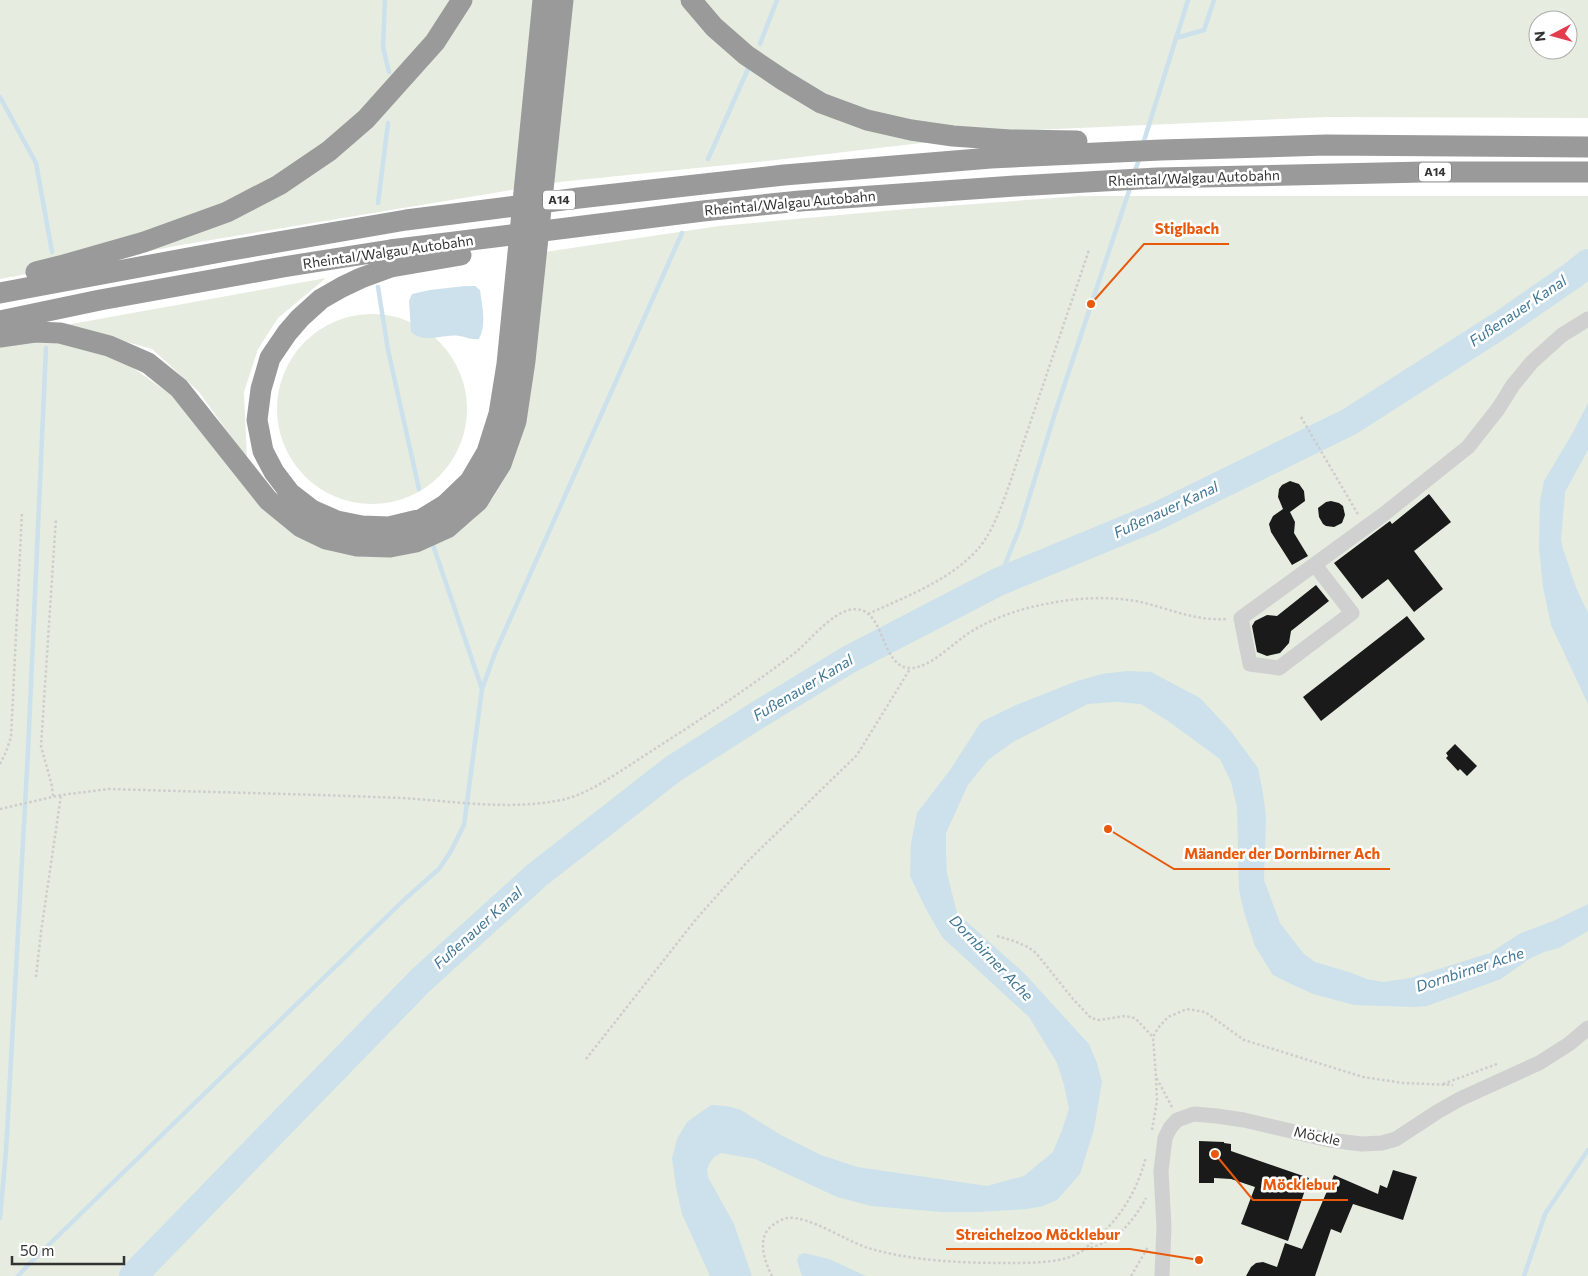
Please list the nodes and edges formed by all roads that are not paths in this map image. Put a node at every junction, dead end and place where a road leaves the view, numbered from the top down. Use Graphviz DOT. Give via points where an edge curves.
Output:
graph roads {
  1 [pos="462,0"];
  2 [pos="543,0"];
  3 [pos="563,0"];
  4 [pos="691,0"];
  5 [pos="1588,147"];
  6 [pos="1113,152"];
  7 [pos="1588,172"];
  8 [pos="582,226"];
  9 [pos="0,280"];
  10 [pos="0,293"];
  11 [pos="1588,319"];
  12 [pos="0,321"];
  13 [pos="0,337"];
  14 [pos="306,518"];
  15 [pos="1315,565"];
  16 [pos="1588,1028"];
  17 [pos="1162,1276"];
  1 -- 9 [label="highway" via="435,42 366,119 329,151 279,184 228,212 144,242"];
  2 -- 14 [label="highway" via="507,364 500,414 487,452 470,481 446,505 422,520 389,527"];
  3 -- 14 [label="highway" via="525,361 516,422 502,464 478,501 447,528 416,542 357,546 326,539"];
  4 -- 6 [label="highway" via="714,27 746,55 821,103 867,120 953,136 1076,141"];
  5 -- 6 [label="highway, Rheintal/Walgau Autobahn / A14" via="1326,145"];
  6 -- 10 [label="highway, Rheintal/Walgau Autobahn / A14" via="991,158 784,175 569,199 406,220"];
  7 -- 8 [label="highway, Rheintal/Walgau Autobahn / A14" via="1545,170 1113,180 800,201"];
  8 -- 12 [label="highway, Rheintal/Walgau Autobahn / A14" via="361,254"];
  8 -- 14 [label="highway" via="503,247 392,266 342,287 321,299 300,318 270,358 257,420 263,451"];
  11 -- 15 [label="street" via="1562,335 1532,362 1468,447"];
  13 -- 14 [label="highway" via="35,332 60,333 110,346 148,364 180,388 268,500"];
  15 -- 15 [label="street" via="1241,618 1250,664 1279,668 1352,613"];
  16 -- 17 [label="street, Möckle" via="1539,1063 1460,1099 1396,1139 1382,1143 1329,1140 1217,1116 1194,1114 1177,1120 1165,1138 1161,1171"];
}
